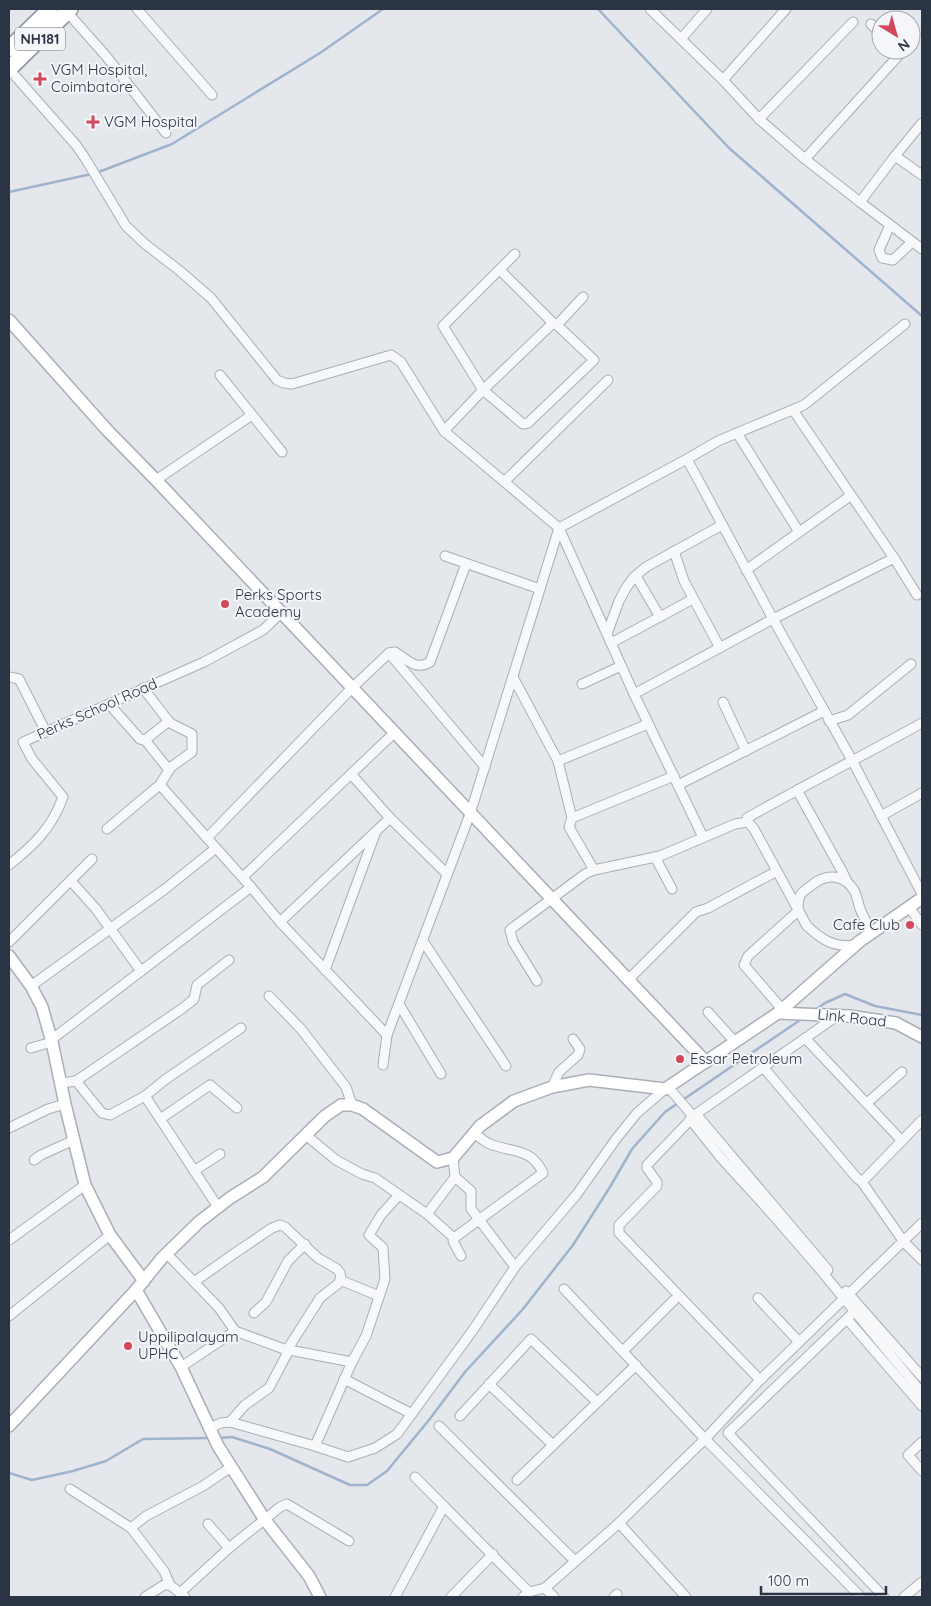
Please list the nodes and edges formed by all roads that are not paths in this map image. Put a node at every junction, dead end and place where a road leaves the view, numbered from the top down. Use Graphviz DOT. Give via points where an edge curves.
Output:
graph roads {
  1 [pos="50,9"];
  2 [pos="137,9"];
  3 [pos="650,9"];
  4 [pos="708,9"];
  5 [pos="786,9"];
  6 [pos="69,10"];
  7 [pos="853,22"];
  8 [pos="681,39"];
  9 [pos="9,49"];
  10 [pos="894,60"];
  11 [pos="9,69"];
  12 [pos="723,80"];
  13 [pos="212,95"];
  14 [pos="759,119"];
  15 [pos="922,123"];
  16 [pos="166,133"];
  17 [pos="895,156"];
  18 [pos="805,159"];
  19 [pos="922,175"];
  20 [pos="860,202"];
  21 [pos="890,225"];
  22 [pos="912,242"];
  23 [pos="922,250"];
  24 [pos="515,254"];
  25 [pos="500,270"];
  26 [pos="583,297"];
  27 [pos="9,320"];
  28 [pos="555,324"];
  29 [pos="905,324"];
  30 [pos="220,375"];
  31 [pos="608,380"];
  32 [pos="483,390"];
  33 [pos="793,410"];
  34 [pos="252,415"];
  35 [pos="444,431"];
  36 [pos="737,433"];
  37 [pos="282,452"];
  38 [pos="687,459"];
  39 [pos="156,480"];
  40 [pos="505,481"];
  41 [pos="850,496"];
  42 [pos="722,525"];
  43 [pos="559,528"];
  44 [pos="799,532"];
  45 [pos="674,551"];
  46 [pos="445,556"];
  47 [pos="894,558"];
  48 [pos="466,564"];
  49 [pos="746,570"];
  50 [pos="636,576"];
  51 [pos="540,589"];
  52 [pos="917,595"];
  53 [pos="693,599"];
  54 [pos="281,613"];
  55 [pos="660,617"];
  56 [pos="773,619"];
  57 [pos="609,639"];
  58 [pos="720,648"];
  59 [pos="389,654"];
  60 [pos="910,664"];
  61 [pos="621,666"];
  62 [pos="9,677"];
  63 [pos="513,677"];
  64 [pos="582,684"];
  65 [pos="143,688"];
  66 [pos="352,688"];
  67 [pos="634,694"];
  68 [pos="723,702"];
  69 [pos="109,704"];
  70 [pos="824,711"];
  71 [pos="169,721"];
  72 [pos="829,721"];
  73 [pos="922,723"];
  74 [pos="648,724"];
  75 [pos="46,732"];
  76 [pos="394,733"];
  77 [pos="145,740"];
  78 [pos="746,751"];
  79 [pos="558,761"];
  80 [pos="853,762"];
  81 [pos="485,767"];
  82 [pos="169,770"];
  83 [pos="351,774"];
  84 [pos="676,781"];
  85 [pos="159,786"];
  86 [pos="797,790"];
  87 [pos="922,793"];
  88 [pos="470,814"];
  89 [pos="881,816"];
  90 [pos="390,818"];
  91 [pos="572,818"];
  92 [pos="748,822"];
  93 [pos="107,829"];
  94 [pos="375,832"];
  95 [pos="207,838"];
  96 [pos="703,838"];
  97 [pos="216,848"];
  98 [pos="655,856"];
  99 [pos="92,858"];
  100 [pos="9,865"];
  101 [pos="594,870"];
  102 [pos="776,871"];
  103 [pos="448,874"];
  104 [pos="242,877"];
  105 [pos="71,881"];
  106 [pos="847,882"];
  107 [pos="251,887"];
  108 [pos="672,889"];
  109 [pos="922,894"];
  110 [pos="922,898"];
  111 [pos="552,900"];
  112 [pos="908,907"];
  113 [pos="798,911"];
  114 [pos="280,922"];
  115 [pos="922,925"];
  116 [pos="109,928"];
  117 [pos="871,933"];
  118 [pos="423,941"];
  119 [pos="9,942"];
  120 [pos="854,945"];
  121 [pos="9,956"];
  122 [pos="229,960"];
  123 [pos="325,970"];
  124 [pos="141,971"];
  125 [pos="628,980"];
  126 [pos="538,981"];
  127 [pos="31,986"];
  128 [pos="268,996"];
  129 [pos="399,1004"];
  130 [pos="708,1012"];
  131 [pos="783,1012"];
  132 [pos="832,1015"];
  133 [pos="241,1028"];
  134 [pos="387,1035"];
  135 [pos="922,1037"];
  136 [pos="573,1038"];
  137 [pos="805,1038"];
  138 [pos="52,1041"];
  139 [pos="735,1042"];
  140 [pos="31,1048"];
  141 [pos="706,1062"];
  142 [pos="383,1065"];
  143 [pos="506,1066"];
  144 [pos="763,1067"];
  145 [pos="902,1072"];
  146 [pos="441,1074"];
  147 [pos="76,1081"];
  148 [pos="62,1083"];
  149 [pos="552,1087"];
  150 [pos="667,1088"];
  151 [pos="145,1096"];
  152 [pos="65,1104"];
  153 [pos="867,1104"];
  154 [pos="352,1105"];
  155 [pos="237,1108"];
  156 [pos="693,1116"];
  157 [pos="160,1119"];
  158 [pos="922,1120"];
  159 [pos="9,1128"];
  160 [pos="474,1133"];
  161 [pos="307,1136"];
  162 [pos="74,1140"];
  163 [pos="902,1141"];
  164 [pos="220,1154"];
  165 [pos="453,1158"];
  166 [pos="34,1160"];
  167 [pos="194,1171"];
  168 [pos="455,1177"];
  169 [pos="862,1182"];
  170 [pos="86,1185"];
  171 [pos="399,1195"];
  172 [pos="218,1207"];
  173 [pos="427,1214"];
  174 [pos="479,1220"];
  175 [pos="922,1223"];
  176 [pos="110,1235"];
  177 [pos="454,1238"];
  178 [pos="9,1240"];
  179 [pos="904,1242"];
  180 [pos="305,1244"];
  181 [pos="167,1254"];
  182 [pos="462,1256"];
  183 [pos="922,1260"];
  184 [pos="515,1268"];
  185 [pos="340,1280"];
  186 [pos="194,1282"];
  187 [pos="140,1286"];
  188 [pos="564,1289"];
  189 [pos="379,1296"];
  190 [pos="847,1296"];
  191 [pos="758,1298"];
  192 [pos="674,1300"];
  193 [pos="855,1311"];
  194 [pos="254,1313"];
  195 [pos="9,1316"];
  196 [pos="847,1319"];
  197 [pos="235,1332"];
  198 [pos="799,1342"];
  199 [pos="288,1350"];
  200 [pos="623,1351"];
  201 [pos="352,1362"];
  202 [pos="636,1365"];
  203 [pos="181,1367"];
  204 [pos="922,1377"];
  205 [pos="344,1379"];
  206 [pos="760,1380"];
  207 [pos="489,1384"];
  208 [pos="922,1393"];
  209 [pos="597,1402"];
  210 [pos="922,1406"];
  211 [pos="412,1414"];
  212 [pos="460,1416"];
  213 [pos="230,1422"];
  214 [pos="9,1426"];
  215 [pos="439,1426"];
  216 [pos="211,1431"];
  217 [pos="705,1439"];
  218 [pos="922,1442"];
  219 [pos="554,1445"];
  220 [pos="315,1446"];
  221 [pos="231,1467"];
  222 [pos="922,1472"];
  223 [pos="415,1477"];
  224 [pos="517,1480"];
  225 [pos="70,1489"];
  226 [pos="444,1506"];
  227 [pos="265,1520"];
  228 [pos="619,1523"];
  229 [pos="208,1524"];
  230 [pos="131,1528"];
  231 [pos="349,1541"];
  232 [pos="228,1548"];
  233 [pos="492,1554"];
  234 [pos="575,1561"];
  235 [pos="922,1582"];
  236 [pos="170,1585"];
  237 [pos="545,1588"];
  238 [pos="526,1594"];
  239 [pos="182,1595"];
  240 [pos="145,1597"];
  241 [pos="320,1597"];
  242 [pos="395,1597"];
  243 [pos="451,1597"];
  244 [pos="554,1597"];
  245 [pos="686,1597"];
  246 [pos="861,1597"];
  247 [pos="884,1597"];
  248 [pos="904,1597"];
  1 -- 9 [label="highway, NH181"];
  2 -- 13 [label="street"];
  3 -- 8 [label="street"];
  4 -- 8 [label="street"];
  5 -- 12 [label="street"];
  6 -- 11 [label="highway, NH181"];
  6 -- 16 [label="street"];
  7 -- 14 [label="street"];
  8 -- 12 [label="street"];
  10 -- 18 [label="street"];
  11 -- 35 [label="street" via="76,145 126,226 211,298 277,380 292,384 391,355 401,362"];
  12 -- 14 [label="street"];
  14 -- 18 [label="street"];
  15 -- 17 [label="street"];
  17 -- 19 [label="street"];
  17 -- 20 [label="street"];
  18 -- 20 [label="street"];
  20 -- 21 [label="street"];
  21 -- 22 [label="street"];
  21 -- 22 [label="street" via="879,250 882,258 893,260"];
  22 -- 23 [label="street"];
  24 -- 25 [label="street"];
  25 -- 28 [label="street"];
  25 -- 32 [label="street" via="443,326"];
  26 -- 28 [label="street"];
  27 -- 39 [label="street" via="106,430"];
  28 -- 32 [label="street"];
  28 -- 32 [label="street" via="594,360 528,423 523,424"];
  29 -- 33 [label="street" via="804,406"];
  30 -- 34 [label="street"];
  31 -- 40 [label="street"];
  32 -- 35 [label="street"];
  33 -- 36 [label="street"];
  33 -- 41 [label="street"];
  34 -- 37 [label="street"];
  34 -- 39 [label="street"];
  35 -- 40 [label="street"];
  36 -- 38 [label="street"];
  36 -- 44 [label="street"];
  38 -- 42 [label="street"];
  38 -- 43 [label="street"];
  39 -- 54 [label="street"];
  40 -- 43 [label="street"];
  41 -- 44 [label="street"];
  41 -- 47 [label="street"];
  42 -- 45 [label="street"];
  42 -- 49 [label="street"];
  43 -- 51 [label="street"];
  43 -- 57 [label="street"];
  44 -- 49 [label="street"];
  45 -- 50 [label="street"];
  45 -- 53 [label="street"];
  46 -- 48 [label="street"];
  47 -- 52 [label="street"];
  47 -- 56 [label="street"];
  48 -- 51 [label="street"];
  48 -- 59 [label="street" via="430,662 417,666 395,652"];
  49 -- 56 [label="street"];
  50 -- 55 [label="street"];
  50 -- 57 [label="street" via="619,601"];
  51 -- 63 [label="street"];
  53 -- 55 [label="street"];
  53 -- 58 [label="street"];
  54 -- 65 [label="street, Perks School Road" via="263,630 204,662"];
  54 -- 66 [label="street"];
  55 -- 57 [label="street"];
  56 -- 58 [label="street"];
  56 -- 70 [label="street"];
  57 -- 61 [label="street"];
  58 -- 67 [label="street"];
  59 -- 66 [label="street"];
  59 -- 81 [label="street"];
  60 -- 72 [label="street" via="848,715"];
  61 -- 64 [label="street"];
  61 -- 67 [label="street"];
  62 -- 75 [label="street" via="19,679"];
  63 -- 79 [label="street"];
  63 -- 81 [label="street"];
  65 -- 69 [label="street, Perks School Road"];
  65 -- 71 [label="street"];
  66 -- 76 [label="street"];
  66 -- 95 [label="street"];
  67 -- 74 [label="street"];
  68 -- 78 [label="street"];
  69 -- 75 [label="street, Perks School Road"];
  69 -- 77 [label="street" via="140,739"];
  70 -- 72 [label="street"];
  70 -- 78 [label="street"];
  71 -- 77 [label="street"];
  71 -- 82 [label="street" via="192,734 192,752"];
  72 -- 80 [label="street"];
  73 -- 80 [label="street"];
  74 -- 79 [label="street"];
  74 -- 84 [label="street"];
  75 -- 100 [label="street, Perks School Road" via="23,742 32,759 63,797 44,833"];
  76 -- 83 [label="street"];
  76 -- 88 [label="street"];
  77 -- 82 [label="street"];
  78 -- 84 [label="street"];
  79 -- 91 [label="street"];
  80 -- 86 [label="street"];
  80 -- 89 [label="street"];
  81 -- 88 [label="street"];
  82 -- 85 [label="street"];
  83 -- 90 [label="street"];
  83 -- 104 [label="street"];
  84 -- 91 [label="street"];
  84 -- 96 [label="street"];
  85 -- 93 [label="street"];
  85 -- 95 [label="street"];
  86 -- 92 [label="street" via="747,818"];
  86 -- 106 [label="street"];
  87 -- 89 [label="street"];
  88 -- 103 [label="street"];
  88 -- 111 [label="street"];
  89 -- 109 [label="street"];
  90 -- 94 [label="street"];
  90 -- 103 [label="street"];
  91 -- 101 [label="street" via="569,827"];
  92 -- 96 [label="street" via="734,824"];
  92 -- 102 [label="street"];
  94 -- 114 [label="street"];
  94 -- 123 [label="street"];
  95 -- 97 [label="street"];
  96 -- 98 [label="street"];
  97 -- 104 [label="street"];
  97 -- 116 [label="street" via="166,889"];
  98 -- 101 [label="street"];
  98 -- 108 [label="street"];
  99 -- 105 [label="street"];
  101 -- 111 [label="street"];
  102 -- 113 [label="street"];
  102 -- 125 [label="street" via="696,912"];
  103 -- 118 [label="street"];
  104 -- 107 [label="street"];
  105 -- 116 [label="street"];
  105 -- 119 [label="street"];
  106 -- 113 [label="street" via="826,876 814,883 798,899"];
  106 -- 117 [label="street" via="856,893"];
  107 -- 114 [label="street"];
  107 -- 124 [label="street"];
  110 -- 112 [label="street"];
  111 -- 125 [label="street"];
  111 -- 126 [label="street" via="510,930 513,942"];
  112 -- 115 [label="street"];
  112 -- 117 [label="street"];
  113 -- 120 [label="street" via="819,937 834,945"];
  113 -- 131 [label="street" via="748,956 744,965"];
  114 -- 123 [label="street"];
  116 -- 124 [label="street"];
  116 -- 127 [label="street"];
  117 -- 120 [label="street"];
  118 -- 129 [label="street"];
  118 -- 143 [label="street"];
  120 -- 131 [label="street"];
  121 -- 127 [label="street"];
  122 -- 147 [label="street" via="197,985 194,999 183,1008"];
  123 -- 134 [label="street"];
  124 -- 138 [label="street"];
  125 -- 141 [label="street"];
  127 -- 138 [label="street" via="42,1007"];
  128 -- 154 [label="street" via="301,1029 346,1087"];
  129 -- 134 [label="street"];
  129 -- 146 [label="street"];
  130 -- 139 [label="street"];
  131 -- 132 [label="street, Link Road"];
  131 -- 139 [label="street"];
  132 -- 135 [label="street, Link Road" via="896,1023"];
  132 -- 137 [label="street"];
  133 -- 151 [label="street"];
  134 -- 142 [label="street"];
  136 -- 149 [label="street" via="580,1049 578,1055 560,1072"];
  137 -- 144 [label="street"];
  137 -- 153 [label="street"];
  138 -- 140 [label="street"];
  138 -- 148 [label="street"];
  139 -- 141 [label="street"];
  141 -- 150 [label="street"];
  144 -- 156 [label="street"];
  144 -- 169 [label="street"];
  145 -- 153 [label="street"];
  147 -- 148 [label="street"];
  147 -- 151 [label="street" via="102,1113 110,1115"];
  148 -- 152 [label="street"];
  149 -- 150 [label="street" via="589,1080"];
  149 -- 160 [label="street" via="514,1101"];
  150 -- 156 [label="street"];
  150 -- 184 [label="street" via="637,1113 577,1194"];
  151 -- 157 [label="street"];
  152 -- 159 [label="street"];
  152 -- 162 [label="street"];
  153 -- 163 [label="street"];
  154 -- 161 [label="street" via="341,1105 325,1116"];
  154 -- 165 [label="street" via="437,1162"];
  155 -- 157 [label="street" via="210,1085"];
  156 -- 190 [label="street"];
  156 -- 206 [label="street" via="647,1165 658,1182 657,1186 620,1223 618,1230"];
  157 -- 167 [label="street"];
  158 -- 163 [label="street"];
  160 -- 165 [label="street"];
  160 -- 174 [label="street" via="489,1144 524,1152 543,1173"];
  161 -- 171 [label="street" via="336,1160 376,1178"];
  161 -- 172 [label="street" via="263,1176"];
  162 -- 166 [label="street"];
  162 -- 170 [label="street"];
  163 -- 169 [label="street"];
  164 -- 167 [label="street"];
  165 -- 168 [label="street"];
  167 -- 172 [label="street"];
  168 -- 173 [label="street"];
  168 -- 174 [label="street" via="471,1191 472,1209"];
  169 -- 179 [label="street"];
  170 -- 176 [label="street"];
  170 -- 178 [label="street"];
  171 -- 173 [label="street"];
  171 -- 189 [label="street" via="384,1210 369,1235 383,1248 385,1279"];
  172 -- 181 [label="street" via="198,1222"];
  173 -- 177 [label="street"];
  174 -- 177 [label="street"];
  174 -- 184 [label="street"];
  175 -- 179 [label="street"];
  176 -- 187 [label="street"];
  176 -- 195 [label="street"];
  177 -- 182 [label="street"];
  179 -- 183 [label="street"];
  179 -- 190 [label="street"];
  180 -- 185 [label="street" via="318,1258 337,1269"];
  180 -- 186 [label="street" via="280,1225"];
  180 -- 194 [label="street" via="288,1262 266,1302"];
  181 -- 186 [label="street"];
  181 -- 187 [label="street"];
  184 -- 211 [label="street"];
  185 -- 189 [label="street"];
  185 -- 199 [label="street" via="320,1298"];
  186 -- 197 [label="street" via="219,1308"];
  187 -- 203 [label="street"];
  187 -- 214 [label="street"];
  188 -- 200 [label="street"];
  189 -- 201 [label="street" via="366,1336"];
  190 -- 193 [label="street"];
  190 -- 198 [label="street"];
  190 -- 204 [label="street"];
  191 -- 198 [label="street"];
  192 -- 200 [label="street"];
  193 -- 196 [label="street"];
  193 -- 208 [label="street"];
  196 -- 210 [label="street"];
  196 -- 247 [label="street" via="728,1432"];
  197 -- 199 [label="street"];
  197 -- 203 [label="street"];
  198 -- 206 [label="street"];
  199 -- 201 [label="street"];
  199 -- 213 [label="street" via="269,1388 245,1405"];
  200 -- 202 [label="street"];
  201 -- 205 [label="street"];
  202 -- 209 [label="street"];
  202 -- 217 [label="street"];
  203 -- 216 [label="street"];
  205 -- 211 [label="street"];
  205 -- 220 [label="street"];
  206 -- 217 [label="street"];
  207 -- 209 [label="street" via="531,1339"];
  207 -- 212 [label="street"];
  207 -- 219 [label="street"];
  209 -- 219 [label="street"];
  211 -- 220 [label="street" via="396,1434 375,1448 348,1457"];
  213 -- 216 [label="street" via="221,1423"];
  213 -- 220 [label="street"];
  215 -- 234 [label="street"];
  216 -- 221 [label="street"];
  217 -- 228 [label="street"];
  217 -- 246 [label="street"];
  218 -- 222 [label="street" via="908,1455"];
  219 -- 224 [label="street"];
  221 -- 227 [label="street"];
  221 -- 230 [label="street"];
  223 -- 226 [label="street"];
  225 -- 230 [label="street"];
  226 -- 233 [label="street"];
  226 -- 242 [label="street"];
  227 -- 231 [label="street" via="287,1504"];
  227 -- 232 [label="street"];
  227 -- 241 [label="street" via="309,1576"];
  228 -- 234 [label="street"];
  228 -- 245 [label="street"];
  229 -- 232 [label="street"];
  230 -- 236 [label="street"];
  232 -- 239 [label="street"];
  233 -- 238 [label="street"];
  233 -- 243 [label="street"];
  234 -- 237 [label="street"];
  235 -- 248 [label="street"];
  236 -- 239 [label="street"];
  236 -- 240 [label="street" via="164,1585"];
  237 -- 238 [label="street"];
  237 -- 244 [label="street"];
}
